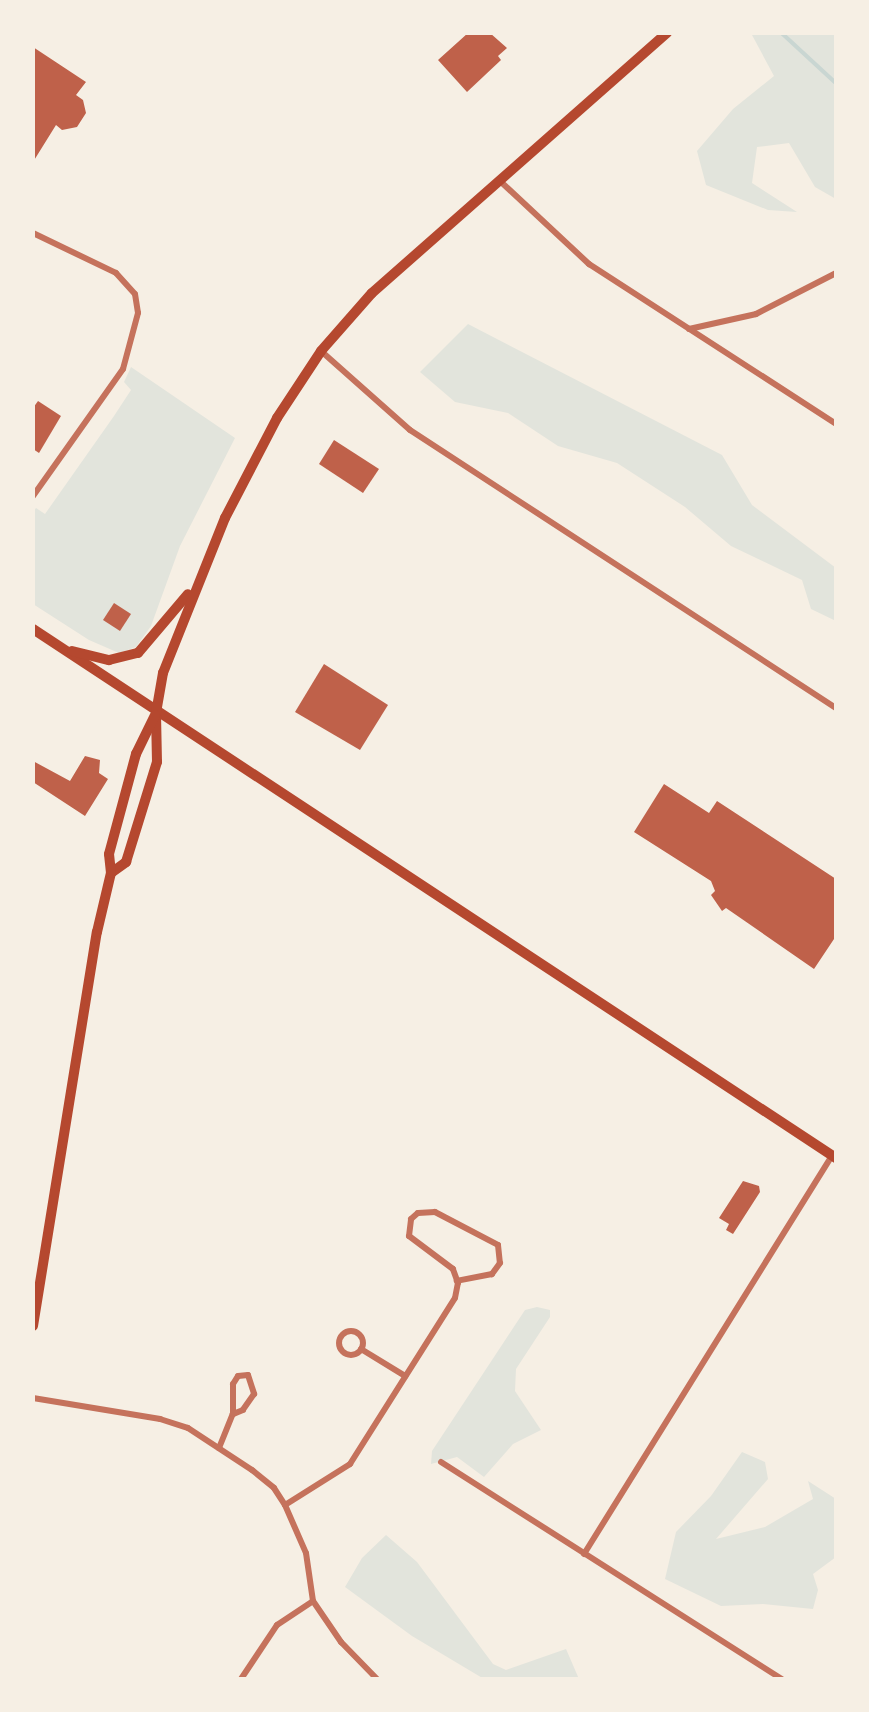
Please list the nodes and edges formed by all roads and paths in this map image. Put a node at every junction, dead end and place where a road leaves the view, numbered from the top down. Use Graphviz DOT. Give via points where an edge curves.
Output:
graph roads {
  1 [pos="667,33"];
  2 [pos="500,181"];
  3 [pos="33,233"];
  4 [pos="836,273"];
  5 [pos="689,329"];
  6 [pos="321,351"];
  7 [pos="836,424"];
  8 [pos="33,496"];
  9 [pos="197,582"];
  10 [pos="33,629"];
  11 [pos="62,648"];
  12 [pos="836,708"];
  13 [pos="156,713"];
  14 [pos="111,873"];
  15 [pos="834,1157"];
  16 [pos="457,1281"];
  17 [pos="33,1326"];
  18 [pos="361,1349"];
  19 [pos="405,1376"];
  20 [pos="33,1398"];
  21 [pos="233,1414"];
  22 [pos="219,1448"];
  23 [pos="441,1462"];
  24 [pos="285,1505"];
  25 [pos="584,1554"];
  26 [pos="313,1601"];
  27 [pos="241,1679"];
  28 [pos="377,1679"];
  29 [pos="782,1679"];
  1 -- 2 [label="main road"];
  2 -- 5 [label="street" via="589,264"];
  2 -- 6 [label="main road" via="372,293"];
  3 -- 8 [label="street" via="116,272 135,294 138,313 123,369"];
  4 -- 5 [label="street" via="756,314"];
  5 -- 7 [label="street"];
  6 -- 9 [label="main road" via="262,443"];
  6 -- 12 [label="street" via="410,430"];
  9 -- 11 [label="main road" via="138,653 109,660"];
  9 -- 13 [label="main road" via="163,673"];
  10 -- 11 [label="main road"];
  11 -- 13 [label="main road"];
  13 -- 14 [label="main road" via="136,754 110,854"];
  13 -- 14 [label="main road" via="157,762 126,862"];
  13 -- 15 [label="main road"];
  14 -- 17 [label="main road" via="97,932"];
  15 -- 25 [label="street"];
  16 -- 16 [label="street" via="446,1262 411,1239 408,1227 418,1213 435,1212 498,1245 500,1263 492,1273"];
  16 -- 19 [label="street" via="454,1298"];
  18 -- 19 [label="street"];
  19 -- 24 [label="street" via="350,1464"];
  20 -- 22 [label="street" via="160,1419 188,1428"];
  21 -- 21 [label="street" via="233,1384 239,1376 248,1375 254,1394 243,1410"];
  21 -- 22 [label="street"];
  22 -- 24 [label="street" via="274,1488"];
  23 -- 25 [label="street"];
  24 -- 26 [label="street" via="306,1553"];
  25 -- 29 [label="street"];
  26 -- 27 [label="street" via="277,1625"];
  26 -- 28 [label="street" via="341,1642"];
}
